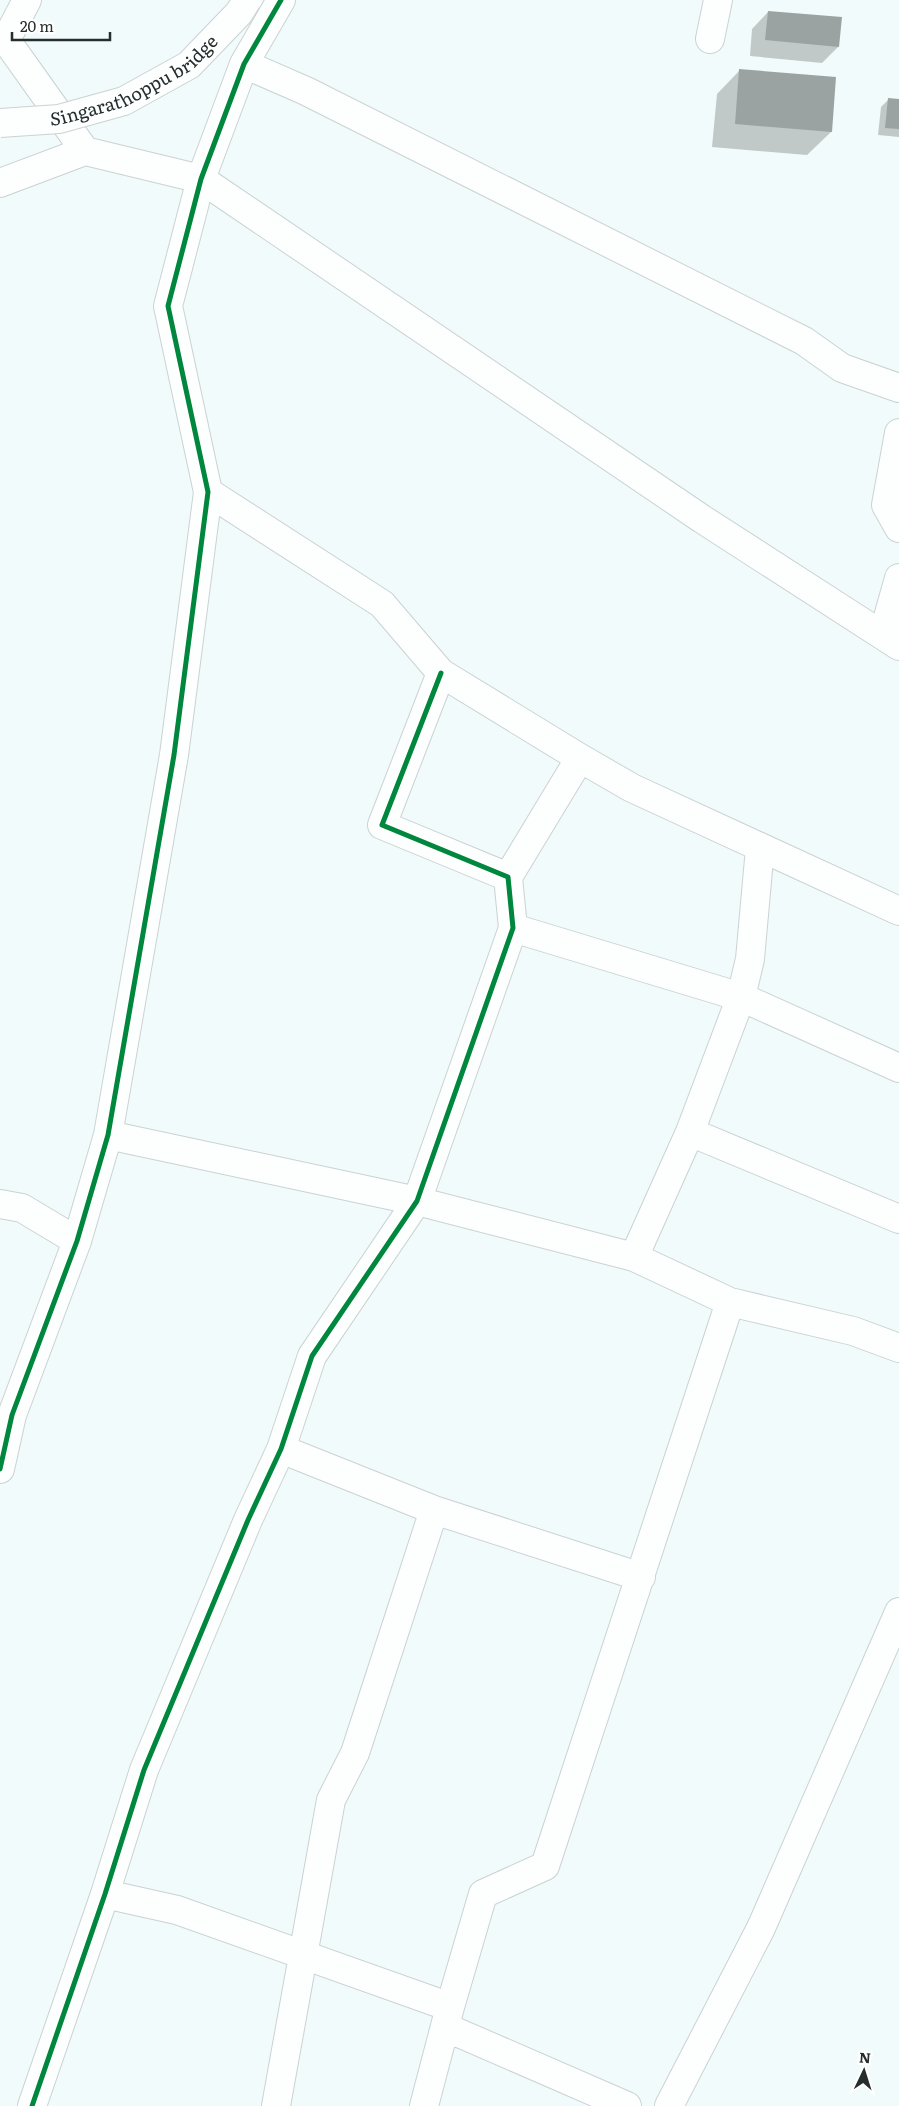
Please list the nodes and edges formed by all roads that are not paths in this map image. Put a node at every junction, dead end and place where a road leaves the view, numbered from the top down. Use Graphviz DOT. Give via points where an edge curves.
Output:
graph roads {
  1 [pos="27,0"];
  2 [pos="247,0"];
  3 [pos="281,0"];
  4 [pos="718,0"];
  5 [pos="710,39"];
  6 [pos="3,42"];
  7 [pos="244,64"];
  8 [pos="0,123"];
  9 [pos="85,152"];
  10 [pos="201,179"];
  11 [pos="0,183"];
  12 [pos="899,388"];
  13 [pos="899,433"];
  14 [pos="208,492"];
  15 [pos="899,528"];
  16 [pos="899,578"];
  17 [pos="891,640"];
  18 [pos="441,673"];
  19 [pos="580,758"];
  20 [pos="760,848"];
  21 [pos="508,877"];
  22 [pos="899,911"];
  23 [pos="513,928"];
  24 [pos="741,998"];
  25 [pos="899,1068"];
  26 [pos="690,1132"];
  27 [pos="108,1135"];
  28 [pos="417,1201"];
  29 [pos="0,1204"];
  30 [pos="899,1219"];
  31 [pos="77,1240"];
  32 [pos="634,1257"];
  33 [pos="730,1302"];
  34 [pos="899,1348"];
  35 [pos="281,1449"];
  36 [pos="0,1469"];
  37 [pos="434,1510"];
  38 [pos="641,1577"];
  39 [pos="899,1612"];
  40 [pos="105,1894"];
  41 [pos="302,1955"];
  42 [pos="447,2017"];
  43 [pos="32,2106"];
  44 [pos="276,2106"];
  45 [pos="424,2106"];
  46 [pos="627,2106"];
  47 [pos="669,2106"];
  1 -- 6 [label="street"];
  2 -- 8 [label="street, Singarathoppu bridge, bridge" via="239,13 189,65 124,101 59,119"];
  3 -- 7 [label="street"];
  4 -- 5 [label="street"];
  6 -- 9 [label="street"];
  7 -- 10 [label="street"];
  7 -- 12 [label="street" via="306,91 804,341 842,368"];
  9 -- 10 [label="street"];
  9 -- 11 [label="street"];
  10 -- 14 [label="street" via="168,306"];
  10 -- 17 [label="street" via="702,519"];
  13 -- 15 [label="street" via="886,505"];
  14 -- 18 [label="street" via="382,604"];
  14 -- 27 [label="street" via="174,755"];
  16 -- 17 [label="street"];
  18 -- 19 [label="street"];
  18 -- 21 [label="street" via="382,825"];
  19 -- 20 [label="street" via="632,788"];
  19 -- 21 [label="street"];
  20 -- 22 [label="street"];
  20 -- 24 [label="street" via="750,959"];
  21 -- 23 [label="street"];
  23 -- 24 [label="street"];
  23 -- 28 [label="street"];
  24 -- 25 [label="street"];
  24 -- 26 [label="street"];
  26 -- 30 [label="street"];
  26 -- 32 [label="street"];
  27 -- 28 [label="street"];
  27 -- 31 [label="street"];
  28 -- 32 [label="street"];
  28 -- 35 [label="street" via="312,1356"];
  29 -- 31 [label="street" via="22,1208"];
  31 -- 36 [label="street" via="12,1415"];
  32 -- 33 [label="street"];
  33 -- 34 [label="street" via="853,1331"];
  33 -- 38 [label="street"];
  35 -- 37 [label="street"];
  35 -- 40 [label="street" via="144,1770"];
  37 -- 38 [label="street"];
  37 -- 41 [label="street" via="354,1753 331,1800"];
  38 -- 42 [label="street" via="545,1866 483,1894"];
  39 -- 47 [label="street" via="762,1928"];
  40 -- 41 [label="street" via="177,1910"];
  40 -- 43 [label="street"];
  41 -- 42 [label="street"];
  41 -- 44 [label="street"];
  42 -- 45 [label="street"];
  42 -- 46 [label="street"];
}
